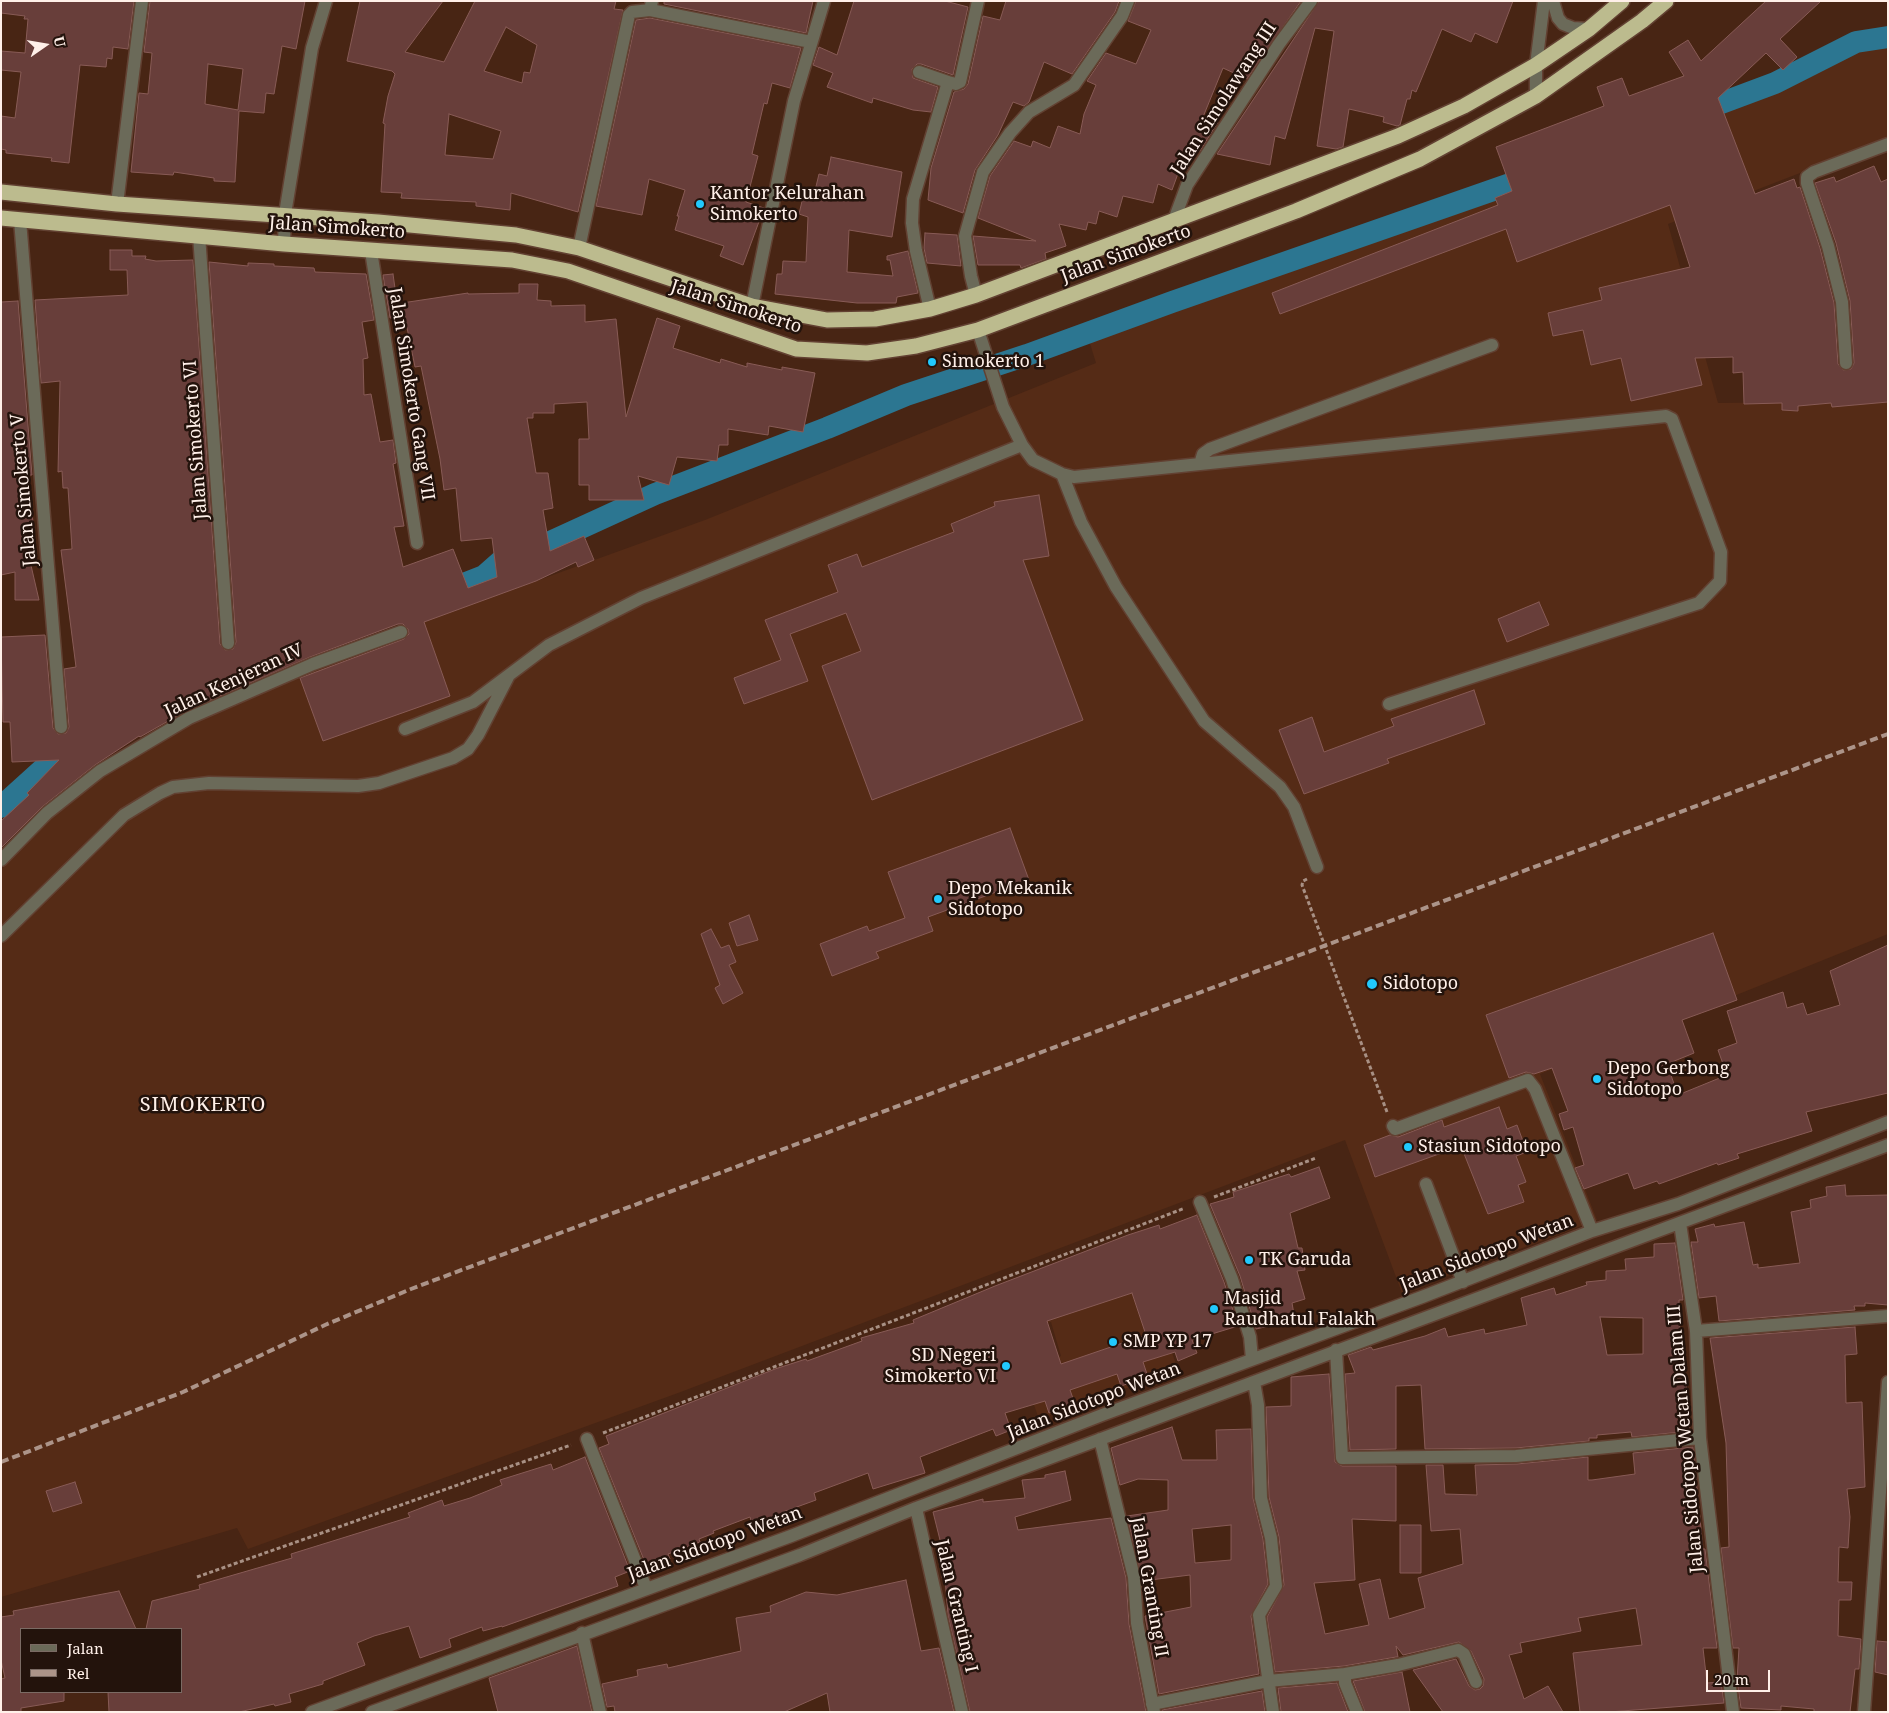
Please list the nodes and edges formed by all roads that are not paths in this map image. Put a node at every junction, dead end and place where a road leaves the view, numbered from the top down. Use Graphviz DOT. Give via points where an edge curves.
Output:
graph roads {
  1 [pos="142,1"];
  2 [pos="326,1"];
  3 [pos="824,1"];
  4 [pos="978,1"];
  5 [pos="1128,1"];
  6 [pos="1311,1"];
  7 [pos="1544,1"];
  8 [pos="1553,1"];
  9 [pos="1622,1"];
  10 [pos="1666,1"];
  11 [pos="651,6"];
  12 [pos="1589,29"];
  13 [pos="811,42"];
  14 [pos="1536,65"];
  15 [pos="919,72"];
  16 [pos="948,82"];
  17 [pos="1536,96"];
  18 [pos="1888,144"];
  19 [pos="1,192"];
  20 [pos="117,204"];
  21 [pos="284,214"];
  22 [pos="1,218"];
  23 [pos="20,220"];
  24 [pos="1174,220"];
  25 [pos="199,235"];
  26 [pos="284,244"];
  27 [pos="579,248"];
  28 [pos="371,251"];
  29 [pos="976,295"];
  30 [pos="752,306"];
  31 [pos="930,309"];
  32 [pos="978,330"];
  33 [pos="1492,345"];
  34 [pos="1846,363"];
  35 [pos="1022,445"];
  36 [pos="1200,464"];
  37 [pos="1062,474"];
  38 [pos="416,543"];
  39 [pos="401,632"];
  40 [pos="228,643"];
  41 [pos="511,673"];
  42 [pos="1389,704"];
  43 [pos="61,728"];
  44 [pos="405,729"];
  45 [pos="1,860"];
  46 [pos="1317,867"];
  47 [pos="1,936"];
  48 [pos="1888,1122"];
  49 [pos="1393,1126"];
  50 [pos="1888,1145"];
  51 [pos="1426,1184"];
  52 [pos="1200,1202"];
  53 [pos="1680,1223"];
  54 [pos="1592,1231"];
  55 [pos="1463,1282"];
  56 [pos="1888,1316"];
  57 [pos="1696,1331"];
  58 [pos="1336,1350"];
  59 [pos="1252,1359"];
  60 [pos="1254,1382"];
  61 [pos="1888,1382"];
  62 [pos="1700,1438"];
  63 [pos="587,1439"];
  64 [pos="1100,1439"];
  65 [pos="916,1508"];
  66 [pos="791,1536"];
  67 [pos="800,1555"];
  68 [pos="646,1588"];
  69 [pos="582,1633"];
  70 [pos="1344,1674"];
  71 [pos="1268,1681"];
  72 [pos="1476,1682"];
  73 [pos="1153,1708"];
  74 [pos="312,1712"];
  75 [pos="372,1712"];
  76 [pos="600,1712"];
  77 [pos="962,1712"];
  78 [pos="1273,1712"];
  79 [pos="1357,1712"];
  80 [pos="1733,1712"];
  81 [pos="1864,1712"];
  1 -- 20 [label="street"];
  2 -- 21 [label="street" via="312,48"];
  3 -- 13 [label="street"];
  4 -- 16 [label="street" via="960,82"];
  5 -- 29 [label="street" via="1122,16 1074,85 1029,112 983,172 965,236"];
  6 -- 24 [label="street, Jalan Simolawang III" via="1279,44 1188,185"];
  7 -- 14 [label="street"];
  8 -- 12 [label="street" via="1563,24"];
  9 -- 12 [label="highway, Jalan Simokerto"];
  10 -- 17 [label="highway, Jalan Simokerto"];
  11 -- 13 [label="street"];
  11 -- 27 [label="street" via="629,15"];
  12 -- 14 [label="highway, Jalan Simokerto"];
  13 -- 30 [label="street" via="794,101"];
  14 -- 17 [label="street"];
  14 -- 24 [label="highway, Jalan Simokerto" via="1464,106 1398,136"];
  15 -- 16 [label="street"];
  16 -- 31 [label="street" via="913,199 916,251"];
  17 -- 32 [label="highway, Jalan Simokerto" via="1420,159"];
  18 -- 34 [label="street" via="1807,177 1842,302"];
  19 -- 20 [label="highway, Jalan Simokerto"];
  20 -- 21 [label="highway, Jalan Simokerto"];
  21 -- 26 [label="street"];
  21 -- 27 [label="highway, Jalan Simokerto" via="516,235"];
  22 -- 23 [label="highway, Jalan Simokerto"];
  23 -- 25 [label="highway, Jalan Simokerto"];
  23 -- 43 [label="street, Jalan Simokerto V"];
  24 -- 29 [label="highway, Jalan Simokerto"];
  25 -- 26 [label="highway, Jalan Simokerto"];
  25 -- 40 [label="street, Jalan Simokerto VI"];
  26 -- 28 [label="highway, Jalan Simokerto"];
  27 -- 30 [label="highway, Jalan Simokerto"];
  28 -- 32 [label="highway, Jalan Simokerto" via="512,260 568,271 796,349 867,353 916,346"];
  28 -- 38 [label="street, Jalan Simokerto Gang VII"];
  29 -- 31 [label="highway, Jalan Simokerto"];
  30 -- 31 [label="highway, Jalan Simokerto" via="827,320 875,319"];
  32 -- 35 [label="street" via="1009,420"];
  33 -- 36 [label="street" via="1210,449 1203,454"];
  35 -- 37 [label="street" via="1033,460"];
  35 -- 41 [label="street" via="641,598 549,645"];
  36 -- 37 [label="street" via="1074,477"];
  36 -- 42 [label="street" via="1666,416 1672,418 1721,552 1720,581 1699,602"];
  37 -- 46 [label="street" via="1081,522 1116,587 1204,721 1280,787 1294,807"];
  39 -- 45 [label="street, Jalan Kenjeran IV" via="313,664 189,718 100,771 48,813"];
  41 -- 44 [label="street" via="473,702"];
  41 -- 47 [label="street" via="478,735 468,749 453,758 358,786 209,783 173,787 160,793 124,815"];
  48 -- 54 [label="street, Jalan Sidotopo Wetan" via="1678,1204"];
  49 -- 54 [label="street" via="1398,1128 1528,1080 1535,1089"];
  50 -- 53 [label="street"];
  51 -- 55 [label="street"];
  52 -- 59 [label="street" via="1232,1279 1250,1337"];
  53 -- 57 [label="street, Jalan Sidotopo Wetan Dalam III"];
  53 -- 58 [label="street"];
  54 -- 55 [label="street, Jalan Sidotopo Wetan"];
  55 -- 59 [label="street, Jalan Sidotopo Wetan"];
  56 -- 57 [label="street"];
  57 -- 62 [label="street, Jalan Sidotopo Wetan Dalam III"];
  58 -- 60 [label="street"];
  58 -- 62 [label="street" via="1341,1457 1516,1456"];
  59 -- 66 [label="street, Jalan Sidotopo Wetan"];
  60 -- 64 [label="street"];
  60 -- 71 [label="street" via="1262,1498 1271,1538 1276,1586 1259,1615"];
  61 -- 81 [label="street"];
  62 -- 80 [label="street, Jalan Sidotopo Wetan Dalam III"];
  63 -- 68 [label="street"];
  64 -- 65 [label="street"];
  64 -- 73 [label="street, Jalan Granting II" via="1134,1577 1137,1623"];
  65 -- 67 [label="street"];
  65 -- 77 [label="street, Jalan Granting I"];
  66 -- 67 [label="street"];
  66 -- 68 [label="street, Jalan Sidotopo Wetan"];
  67 -- 69 [label="street"];
  68 -- 74 [label="street, Jalan Sidotopo Wetan"];
  69 -- 75 [label="street"];
  69 -- 76 [label="street"];
  70 -- 71 [label="street"];
  70 -- 72 [label="street" via="1458,1650 1464,1654"];
  70 -- 79 [label="street"];
  71 -- 73 [label="street"];
  71 -- 78 [label="street"];
}
